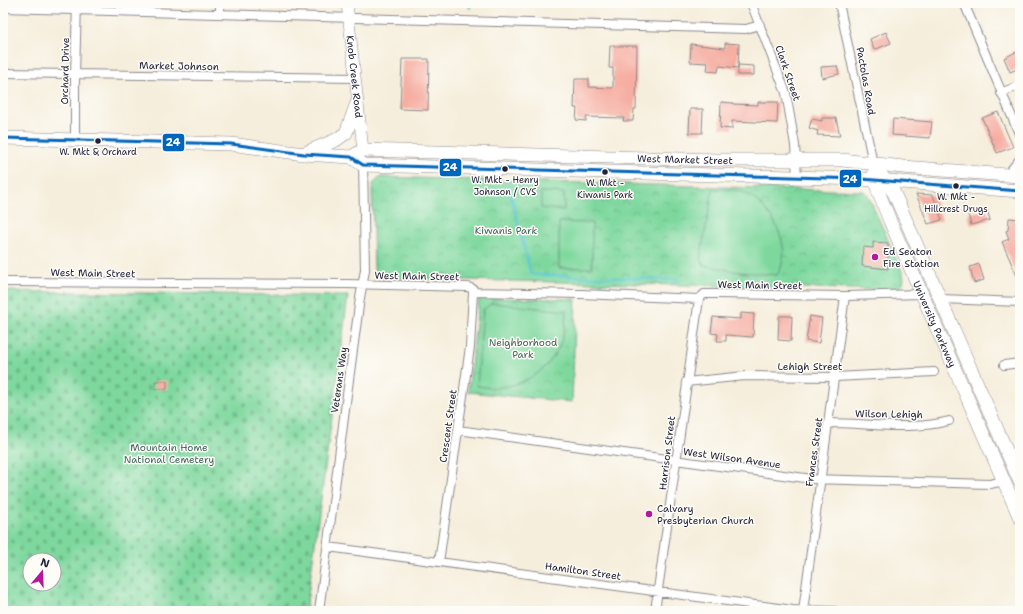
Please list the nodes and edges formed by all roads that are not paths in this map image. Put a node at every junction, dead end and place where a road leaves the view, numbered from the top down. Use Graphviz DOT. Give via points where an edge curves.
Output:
graph roads {
  1 [pos="220,3"];
  2 [pos="347,3"];
  3 [pos="751,3"];
  4 [pos="839,3"];
  5 [pos="964,3"];
  6 [pos="77,6"];
  7 [pos="3,8"];
  8 [pos="220,13"];
  9 [pos="349,18"];
  10 [pos="760,25"];
  11 [pos="3,73"];
  12 [pos="75,75"];
  13 [pos="355,78"];
  14 [pos="1020,85"];
  15 [pos="1001,93"];
  16 [pos="358,104"];
  17 [pos="1020,136"];
  18 [pos="3,138"];
  19 [pos="75,140"];
  20 [pos="363,150"];
  21 [pos="304,154"];
  22 [pos="351,157"];
  23 [pos="1020,159"];
  24 [pos="797,160"];
  25 [pos="872,163"];
  26 [pos="363,165"];
  27 [pos="1014,175"];
  28 [pos="797,177"];
  29 [pos="880,180"];
  30 [pos="1020,191"];
  31 [pos="3,282"];
  32 [pos="363,285"];
  33 [pos="474,292"];
  34 [pos="922,294"];
  35 [pos="845,296"];
  36 [pos="699,298"];
  37 [pos="941,299"];
  38 [pos="1020,302"];
  39 [pos="1020,363"];
  40 [pos="1004,365"];
  41 [pos="934,372"];
  42 [pos="835,377"];
  43 [pos="686,382"];
  44 [pos="949,421"];
  45 [pos="828,423"];
  46 [pos="458,430"];
  47 [pos="677,460"];
  48 [pos="821,479"];
  49 [pos="1004,481"];
  50 [pos="1020,482"];
  51 [pos="1020,518"];
  52 [pos="328,547"];
  53 [pos="439,562"];
  54 [pos="658,591"];
  55 [pos="319,611"];
  56 [pos="655,611"];
  57 [pos="803,611"];
  58 [pos="835,611"];
  1 -- 8 [label="street"];
  2 -- 9 [label="main road, Knob Creek Road"];
  3 -- 10 [label="street, Clark Street"];
  4 -- 25 [label="street, Pactolas Road"];
  5 -- 15 [label="street"];
  6 -- 7 [label="street"];
  6 -- 8 [label="street"];
  6 -- 12 [label="street, Orchard Drive"];
  8 -- 9 [label="street"];
  9 -- 10 [label="street" via="746,29"];
  9 -- 13 [label="main road, Knob Creek Road"];
  10 -- 24 [label="street, Clark Street" via="786,93"];
  11 -- 12 [label="street, Market Johnson"];
  12 -- 13 [label="street, Market Johnson"];
  12 -- 19 [label="street, Orchard Drive"];
  13 -- 16 [label="main road, Knob Creek Road"];
  14 -- 15 [label="street"];
  15 -- 17 [label="street"];
  16 -- 20 [label="main road, Knob Creek Road"];
  16 -- 21 [label="main road" via="346,133"];
  18 -- 19 [label="main road"];
  19 -- 21 [label="main road" via="231,144"];
  20 -- 22 [label="main road"];
  20 -- 24 [label="main road, West Market Street"];
  20 -- 26 [label="street, Veterans Way"];
  21 -- 22 [label="main road"];
  22 -- 26 [label="main road"];
  23 -- 27 [label="street"];
  24 -- 25 [label="main road, West Market Street"];
  24 -- 28 [label="street, Clark Street"];
  25 -- 27 [label="main road, West Market Street"];
  25 -- 29 [label="main road, University Parkway"];
  26 -- 28 [label="main road, West Market Street"];
  26 -- 32 [label="street, Veterans Way"];
  28 -- 29 [label="main road, West Market Street"];
  29 -- 30 [label="main road, West Market Street"];
  29 -- 34 [label="main road, University Parkway" via="878,191"];
  29 -- 37 [label="main road, University Parkway" via="894,193"];
  31 -- 32 [label="street, West Main Street"];
  32 -- 33 [label="street, West Main Street" via="468,287 473,288"];
  32 -- 52 [label="street, Veterans Way"];
  33 -- 36 [label="street, West Main Street"];
  33 -- 46 [label="street, Crescent Street" via="470,347"];
  34 -- 35 [label="street, West Main Street"];
  34 -- 49 [label="main road, University Parkway"];
  35 -- 36 [label="street, West Main Street" via="704,294"];
  35 -- 42 [label="street, Frances Street"];
  36 -- 43 [label="street, Harrison Street"];
  37 -- 38 [label="street"];
  37 -- 50 [label="main road, University Parkway"];
  39 -- 40 [label="street"];
  41 -- 42 [label="street, Lehigh Street"];
  42 -- 43 [label="street, Lehigh Street" via="745,376"];
  42 -- 45 [label="street, Frances Street"];
  43 -- 47 [label="street, Harrison Street"];
  44 -- 45 [label="street, Wilson Lehigh" via="884,426"];
  45 -- 48 [label="street, Frances Street"];
  46 -- 47 [label="street, West Wilson Avenue"];
  46 -- 53 [label="street, Crescent Street"];
  47 -- 48 [label="street, West Wilson Avenue"];
  47 -- 54 [label="street, Harrison Street"];
  48 -- 49 [label="street, West Wilson Avenue" via="990,484"];
  48 -- 57 [label="street, Frances Street"];
  49 -- 51 [label="main road, University Parkway"];
  52 -- 53 [label="street, Hamilton Street"];
  52 -- 55 [label="street, Veterans Way"];
  53 -- 54 [label="street, Hamilton Street"];
  54 -- 56 [label="street, Harrison Street"];
  54 -- 57 [label="street, Hamilton Street"];
  57 -- 58 [label="street, Hamilton Street"];
}
